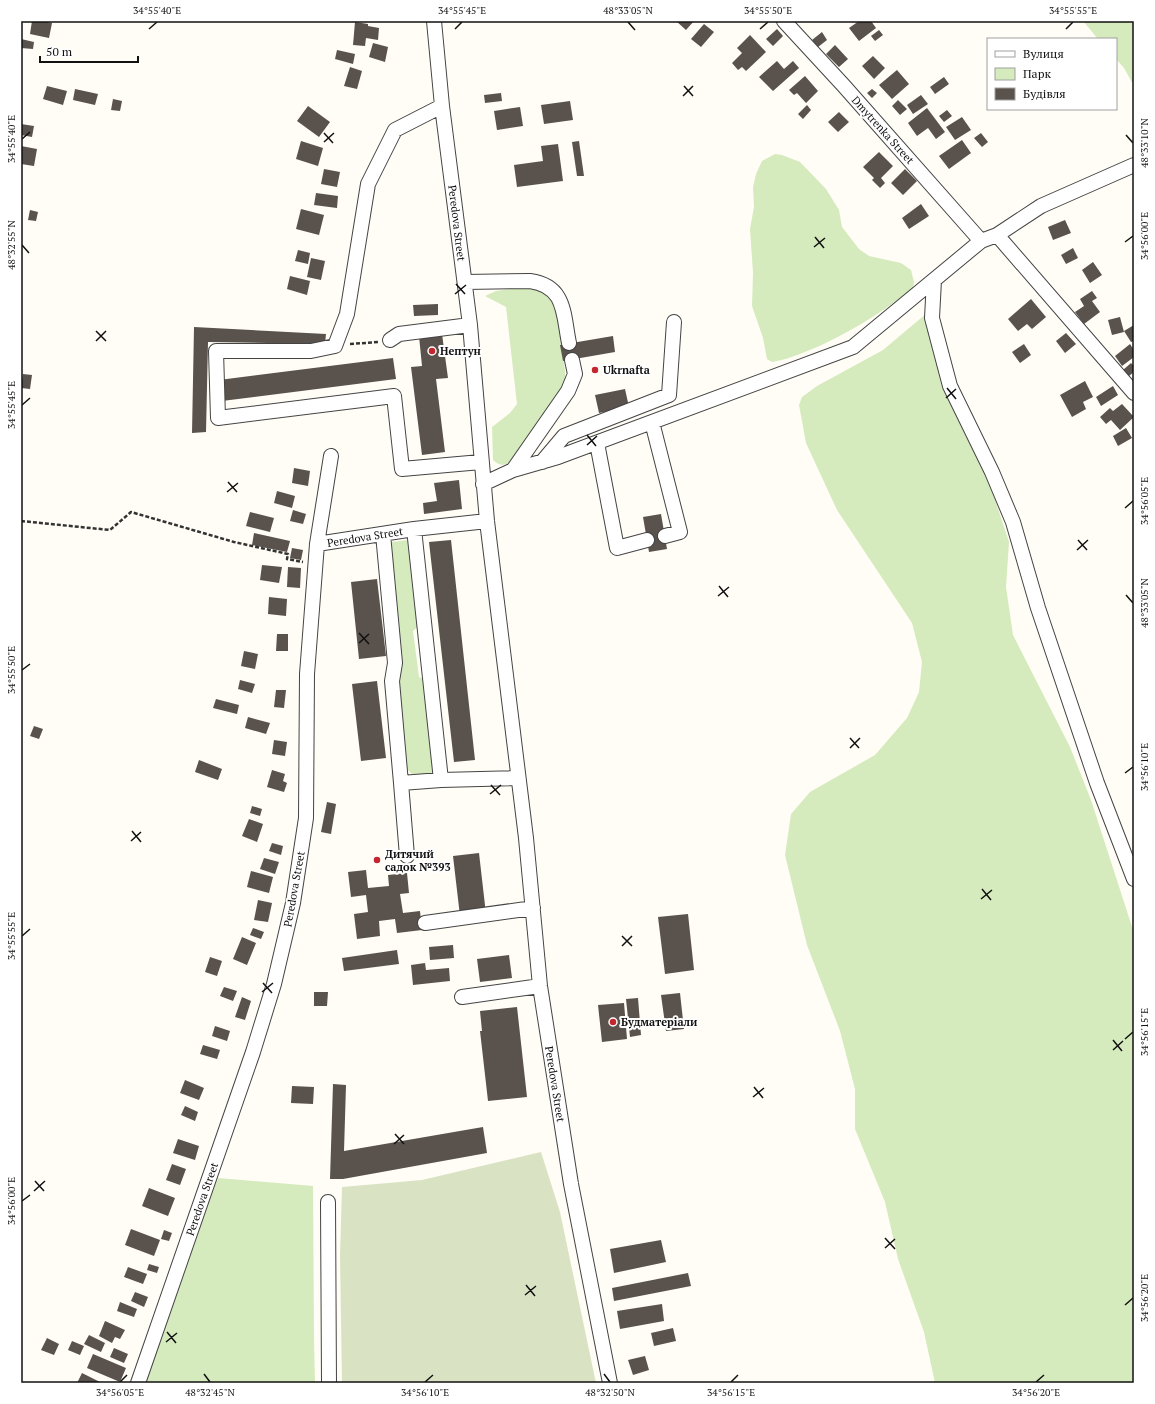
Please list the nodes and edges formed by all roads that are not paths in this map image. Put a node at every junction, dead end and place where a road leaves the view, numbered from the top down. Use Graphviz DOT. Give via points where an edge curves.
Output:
graph roads {
  1 [pos="434,21"];
  2 [pos="784,21"];
  3 [pos="442,106"];
  4 [pos="1134,165"];
  5 [pos="997,235"];
  6 [pos="981,241"];
  7 [pos="934,280"];
  8 [pos="465,282"];
  9 [pos="674,322"];
  10 [pos="470,325"];
  11 [pos="390,340"];
  12 [pos="569,343"];
  13 [pos="572,360"];
  14 [pos="1134,393"];
  15 [pos="652,422"];
  16 [pos="597,443"];
  17 [pos="331,456"];
  18 [pos="481,462"];
  19 [pos="542,462"];
  20 [pos="513,470"];
  21 [pos="483,484"];
  22 [pos="487,521"];
  23 [pos="414,529"];
  24 [pos="384,534"];
  25 [pos="665,536"];
  26 [pos="647,540"];
  27 [pos="316,544"];
  28 [pos="518,778"];
  29 [pos="441,780"];
  30 [pos="401,783"];
  31 [pos="407,856"];
  32 [pos="1134,879"];
  33 [pos="533,908"];
  34 [pos="425,923"];
  35 [pos="540,986"];
  36 [pos="462,997"];
  37 [pos="328,1202"];
  38 [pos="138,1383"];
  39 [pos="329,1383"];
  40 [pos="610,1383"];
  1 -- 3 [label="street, Peredova Street"];
  2 -- 6 [label="street, Dmytrenka Street"];
  3 -- 8 [label="street, Peredova Street"];
  3 -- 18 [label="street" via="395,130 368,184 347,314 335,346 311,351 216,350 218,418 394,396 402,469"];
  4 -- 5 [label="street" via="1040,206"];
  5 -- 6 [label="street"];
  5 -- 14 [label="street"];
  6 -- 7 [label="street"];
  7 -- 15 [label="street" via="853,347"];
  7 -- 32 [label="street" via="932,318 950,386 1013,522 1038,608 1097,783"];
  8 -- 10 [label="street, Peredova Street"];
  8 -- 12 [label="street" via="530,281 548,286 561,300"];
  9 -- 19 [label="street" via="669,395 564,436"];
  10 -- 11 [label="street" via="399,334"];
  10 -- 18 [label="street, Peredova Street"];
  13 -- 20 [label="street" via="575,374 568,391"];
  15 -- 16 [label="street"];
  15 -- 25 [label="street" via="680,532"];
  16 -- 19 [label="street"];
  16 -- 26 [label="street" via="617,548"];
  17 -- 27 [label="street"];
  18 -- 21 [label="street, Peredova Street"];
  19 -- 20 [label="street"];
  20 -- 21 [label="street"];
  21 -- 22 [label="street, Peredova Street"];
  22 -- 23 [label="street, Peredova Street"];
  22 -- 28 [label="street, Peredova Street"];
  23 -- 24 [label="street, Peredova Street"];
  23 -- 29 [label="street"];
  24 -- 27 [label="street, Peredova Street"];
  24 -- 30 [label="street" via="395,663 392,680"];
  27 -- 38 [label="street, Peredova Street" via="307,674 306,818 293,903 274,984 253,1052"];
  28 -- 29 [label="street"];
  28 -- 33 [label="street, Peredova Street"];
  29 -- 30 [label="street"];
  30 -- 31 [label="street"];
  33 -- 34 [label="street"];
  33 -- 35 [label="street, Peredova Street"];
  35 -- 36 [label="street"];
  35 -- 40 [label="street, Peredova Street" via="571,1184"];
  37 -- 39 [label="street"];
}
